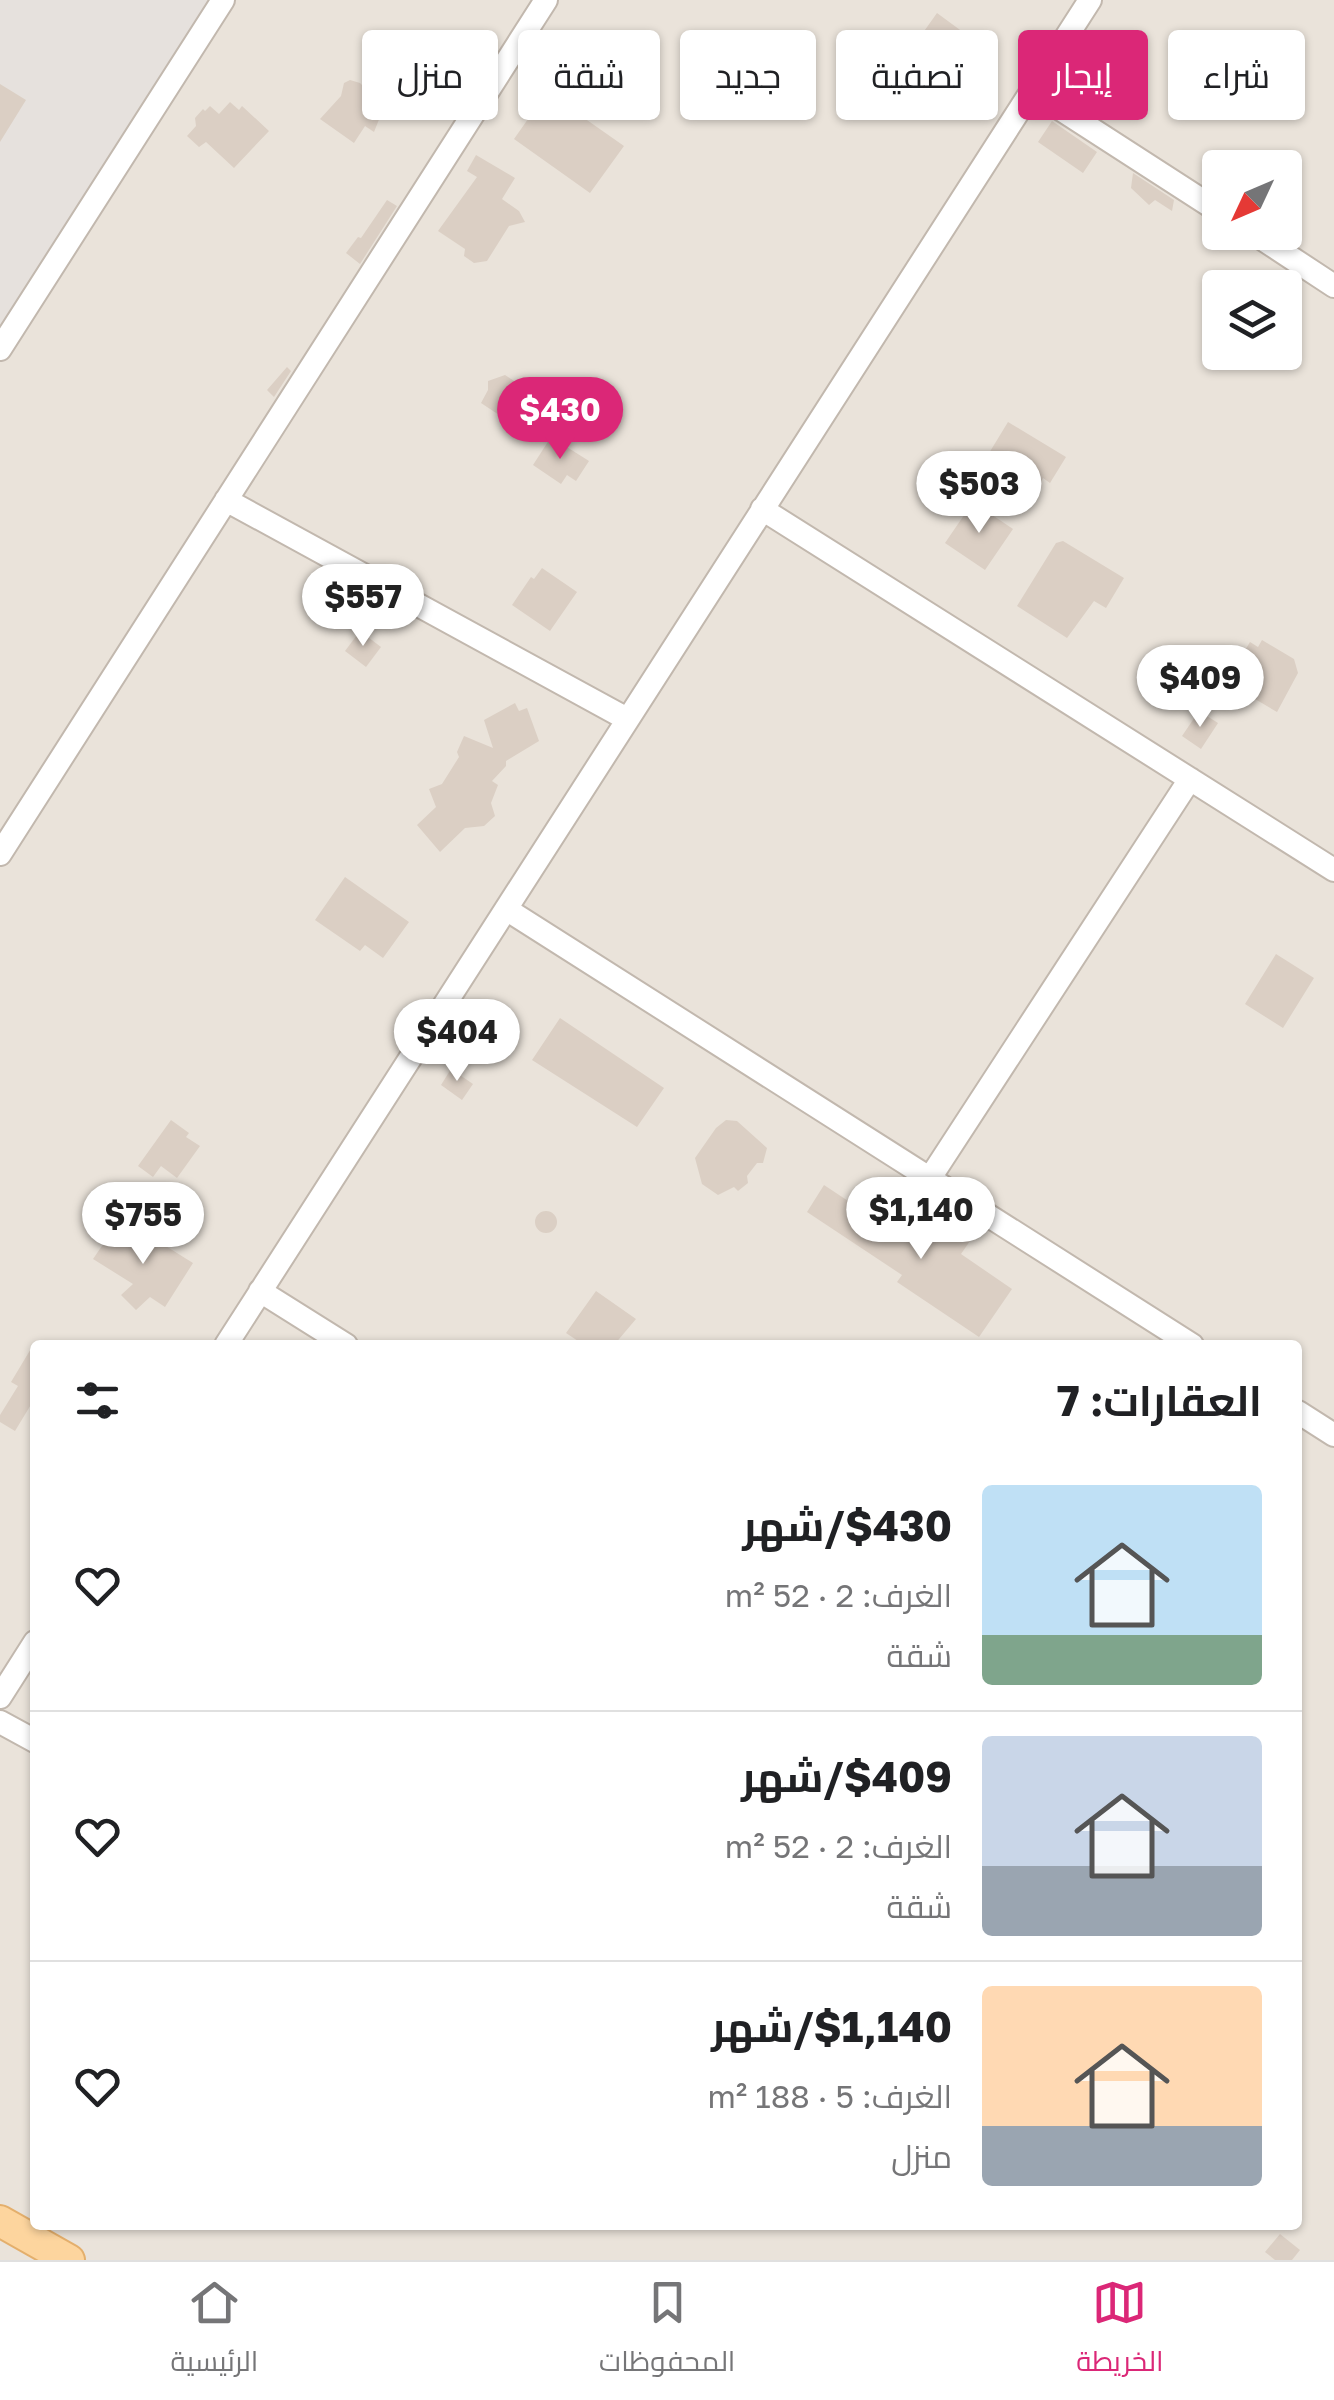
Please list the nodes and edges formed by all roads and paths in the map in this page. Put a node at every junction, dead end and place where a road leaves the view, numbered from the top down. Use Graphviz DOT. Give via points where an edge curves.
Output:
graph roads {
  1 [pos="223,0"];
  2 [pos="546,0"];
  3 [pos="1090,0"];
  4 [pos="1070,30"];
  5 [pos="1018,110"];
  6 [pos="1077,120"];
  7 [pos="1202,200"];
  8 [pos="1279,250"];
  9 [pos="1334,286"];
  10 [pos="0,349"];
  11 [pos="226,500"];
  12 [pos="762,509"];
  13 [pos="627,720"];
  14 [pos="1190,779"];
  15 [pos="0,854"];
  16 [pos="1334,870"];
  17 [pos="506,908"];
  18 [pos="930,1178"];
  19 [pos="260,1291"];
  20 [pos="1160,1324"];
  21 [pos="229,1340"];
  22 [pos="338,1340"];
  23 [pos="1150,1340"];
  24 [pos="1184,1340"];
  25 [pos="1302,1415"];
  26 [pos="1334,1435"];
  27 [pos="30,1650"];
  28 [pos="0,1697"];
  29 [pos="0,1722"];
  30 [pos="30,1738"];
  31 [pos="0,2221"];
  32 [pos="70,2260"];
  1 -- 10 [label="street"];
  2 -- 11 [label="street"];
  3 -- 4 [label="street"];
  5 -- 12 [label="street"];
  6 -- 7 [label="street"];
  8 -- 9 [label="street"];
  11 -- 13 [label="street"];
  11 -- 15 [label="street"];
  12 -- 13 [label="street"];
  12 -- 14 [label="street"];
  13 -- 17 [label="street"];
  14 -- 16 [label="street"];
  14 -- 18 [label="street"];
  17 -- 18 [label="street"];
  17 -- 19 [label="street"];
  18 -- 20 [label="street"];
  19 -- 21 [label="street"];
  19 -- 22 [label="street"];
  20 -- 23 [label="street"];
  20 -- 24 [label="street"];
  25 -- 26 [label="street"];
  27 -- 28 [label="street"];
  29 -- 30 [label="street"];
  31 -- 32 [label="main road"];
}
